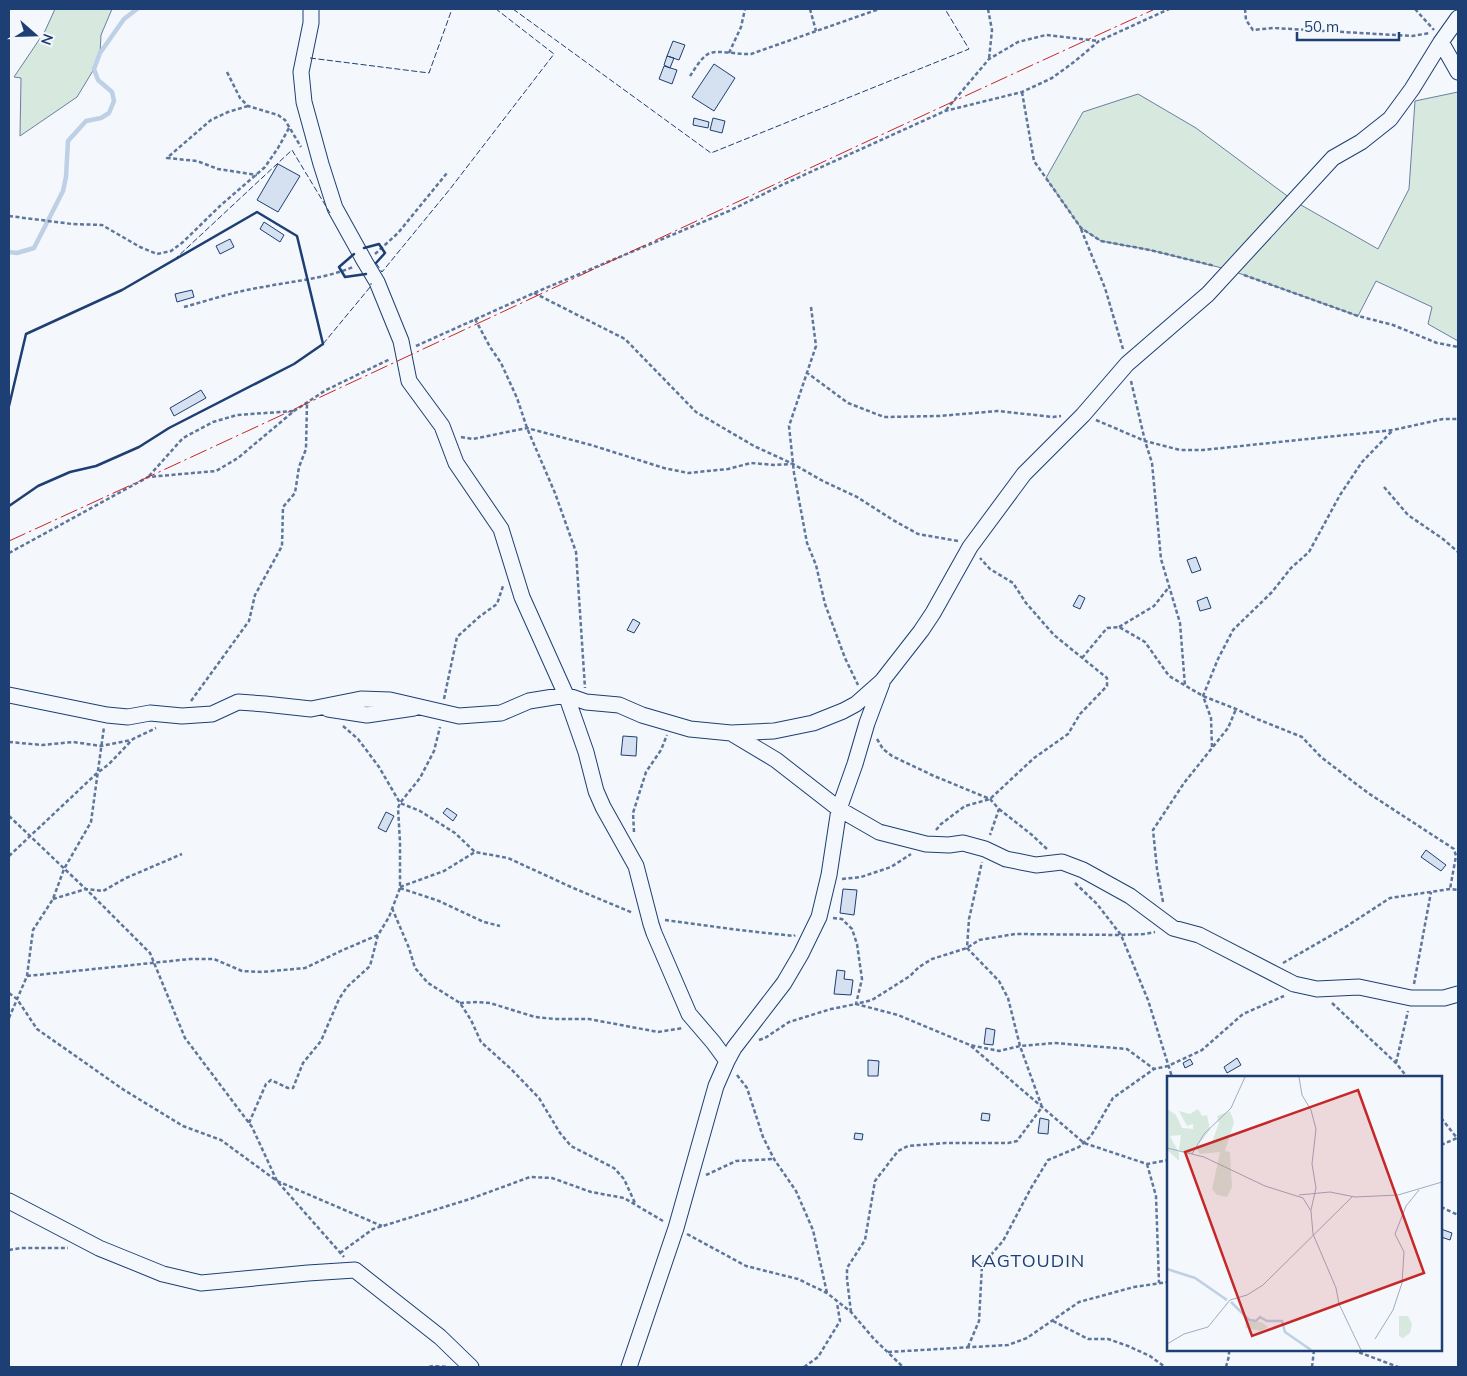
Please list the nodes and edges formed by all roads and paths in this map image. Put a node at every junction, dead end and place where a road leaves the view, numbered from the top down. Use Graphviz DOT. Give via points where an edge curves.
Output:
graph roads {
  1 [pos="311,9"];
  2 [pos="745,9"];
  3 [pos="810,9"];
  4 [pos="880,9"];
  5 [pos="988,9"];
  6 [pos="1169,9"];
  7 [pos="1245,9"];
  8 [pos="1415,9"];
  9 [pos="1458,18"];
  10 [pos="816,31"];
  11 [pos="1099,41"];
  12 [pos="1441,42"];
  13 [pos="729,53"];
  14 [pos="989,59"];
  15 [pos="227,72"];
  16 [pos="1458,72"];
  17 [pos="690,76"];
  18 [pos="1022,92"];
  19 [pos="248,106"];
  20 [pos="945,111"];
  21 [pos="289,128"];
  22 [pos="321,164"];
  23 [pos="447,173"];
  24 [pos="257,175"];
  25 [pos="9,216"];
  26 [pos="1081,228"];
  27 [pos="365,262"];
  28 [pos="1230,270"];
  29 [pos="534,293"];
  30 [pos="184,307"];
  31 [pos="811,307"];
  32 [pos="475,319"];
  33 [pos="1458,347"];
  34 [pos="403,352"];
  35 [pos="1127,364"];
  36 [pos="806,372"];
  37 [pos="307,402"];
  38 [pos="294,411"];
  39 [pos="1083,415"];
  40 [pos="1458,419"];
  41 [pos="527,428"];
  42 [pos="1393,430"];
  43 [pos="445,434"];
  44 [pos="1145,441"];
  45 [pos="793,464"];
  46 [pos="148,477"];
  47 [pos="1384,487"];
  48 [pos="970,547"];
  49 [pos="1458,552"];
  50 [pos="9,553"];
  51 [pos="510,563"];
  52 [pos="1169,587"];
  53 [pos="1119,627"];
  54 [pos="1082,658"];
  55 [pos="882,681"];
  56 [pos="1185,686"];
  57 [pos="9,695"];
  58 [pos="566,695"];
  59 [pos="1203,696"];
  60 [pos="864,697"];
  61 [pos="586,702"];
  62 [pos="1236,709"];
  63 [pos="444,712"];
  64 [pos="107,715"];
  65 [pos="182,716"];
  66 [pos="671,723"];
  67 [pos="868,723"];
  68 [pos="343,726"];
  69 [pos="157,727"];
  70 [pos="731,733"];
  71 [pos="132,740"];
  72 [pos="9,742"];
  73 [pos="101,746"];
  74 [pos="1212,749"];
  75 [pos="96,774"];
  76 [pos="990,799"];
  77 [pos="400,803"];
  78 [pos="839,809"];
  79 [pos="999,810"];
  80 [pos="9,816"];
  81 [pos="30,836"];
  82 [pos="634,839"];
  83 [pos="926,844"];
  84 [pos="985,849"];
  85 [pos="475,852"];
  86 [pos="182,854"];
  87 [pos="9,856"];
  88 [pos="1062,862"];
  89 [pos="64,869"];
  90 [pos="838,879"];
  91 [pos="400,888"];
  92 [pos="86,889"];
  93 [pos="1450,889"];
  94 [pos="1458,890"];
  95 [pos="1431,892"];
  96 [pos="53,899"];
  97 [pos="392,908"];
  98 [pos="819,917"];
  99 [pos="649,918"];
  100 [pos="500,926"];
  101 [pos="1173,928"];
  102 [pos="800,931"];
  103 [pos="378,935"];
  104 [pos="1121,935"];
  105 [pos="967,948"];
  106 [pos="154,963"];
  107 [pos="1269,972"];
  108 [pos="27,976"];
  109 [pos="1312,988"];
  110 [pos="9,993"];
  111 [pos="1458,994"];
  112 [pos="1411,998"];
  113 [pos="17,999"];
  114 [pos="460,1003"];
  115 [pos="856,1004"];
  116 [pos="9,1018"];
  117 [pos="689,1031"];
  118 [pos="757,1040"];
  119 [pos="970,1045"];
  120 [pos="1020,1046"];
  121 [pos="727,1061"];
  122 [pos="1396,1063"];
  123 [pos="1168,1066"];
  124 [pos="1154,1069"];
  125 [pos="1172,1076"];
  126 [pos="1406,1076"];
  127 [pos="1042,1107"];
  128 [pos="1442,1119"];
  129 [pos="249,1123"];
  130 [pos="1458,1138"];
  131 [pos="1084,1143"];
  132 [pos="1442,1145"];
  133 [pos="774,1159"];
  134 [pos="1167,1160"];
  135 [pos="1148,1164"];
  136 [pos="277,1181"];
  137 [pos="688,1184"];
  138 [pos="9,1201"];
  139 [pos="636,1204"];
  140 [pos="1442,1207"];
  141 [pos="1458,1214"];
  142 [pos="383,1226"];
  143 [pos="676,1228"];
  144 [pos="70,1248"];
  145 [pos="9,1250"];
  146 [pos="340,1253"];
  147 [pos="355,1270"];
  148 [pos="1167,1282"];
  149 [pos="1159,1283"];
  150 [pos="827,1293"];
  151 [pos="837,1301"];
  152 [pos="851,1312"];
  153 [pos="1053,1321"];
  154 [pos="968,1347"];
  155 [pos="1229,1351"];
  156 [pos="1314,1351"];
  157 [pos="1356,1351"];
  158 [pos="887,1352"];
  159 [pos="429,1367"];
  160 [pos="448,1367"];
  161 [pos="471,1367"];
  162 [pos="630,1367"];
  163 [pos="804,1367"];
  164 [pos="902,1367"];
  165 [pos="1164,1367"];
  166 [pos="1226,1367"];
  167 [pos="1312,1367"];
  168 [pos="1398,1367"];
  1 -- 22 [label="street" via="301,72 304,102"];
  2 -- 13 [label="path"];
  3 -- 10 [label="path"];
  4 -- 10 [label="path"];
  5 -- 14 [label="path" via="992,30"];
  6 -- 11 [label="path"];
  7 -- 8 [label="path" via="1246,20 1253,30 1273,28 1412,36 1438,34"];
  9 -- 12 [label="street"];
  10 -- 13 [label="path" via="751,54"];
  11 -- 14 [label="path" via="1046,35 1018,42"];
  11 -- 18 [label="path" via="1052,78"];
  12 -- 16 [label="street"];
  12 -- 28 [label="street" via="1390,119 1361,142 1333,158"];
  13 -- 17 [label="path" via="708,54"];
  14 -- 20 [label="path"];
  15 -- 19 [label="path" via="240,98"];
  18 -- 20 [label="path"];
  18 -- 26 [label="path" via="1034,161"];
  19 -- 21 [label="path" via="278,115"];
  19 -- 24 [label="path" via="211,120 167,158 197,161 218,169"];
  20 -- 29 [label="path" via="729,211"];
  21 -- 22 [label="path" via="304,151"];
  21 -- 24 [label="path" via="265,168"];
  22 -- 27 [label="street" via="335,208"];
  23 -- 27 [label="path" via="398,232"];
  24 -- 25 [label="path" via="172,251 157,254 102,225"];
  26 -- 28 [label="path" via="1101,241"];
  26 -- 35 [label="path" via="1105,288"];
  27 -- 30 [label="path" via="342,272 261,287"];
  27 -- 34 [label="street" via="377,282"];
  28 -- 33 [label="path" via="1437,343"];
  28 -- 35 [label="street" via="1208,294"];
  29 -- 32 [label="path"];
  29 -- 45 [label="path" via="625,339 696,412 754,446"];
  31 -- 36 [label="path" via="816,346"];
  32 -- 34 [label="path"];
  32 -- 41 [label="path" via="501,363"];
  34 -- 37 [label="path"];
  34 -- 43 [label="street" via="409,381"];
  35 -- 39 [label="street"];
  35 -- 44 [label="path"];
  36 -- 39 [label="path" via="848,404 884,417 998,411 1053,417"];
  36 -- 45 [label="path" via="789,426"];
  37 -- 38 [label="path"];
  37 -- 65 [label="path" via="306,449 295,493 283,508 282,546 255,595 249,621"];
  38 -- 46 [label="path" via="238,458 216,471"];
  38 -- 46 [label="path" via="237,415 213,422 183,438"];
  39 -- 44 [label="path"];
  39 -- 48 [label="street" via="1024,474"];
  40 -- 42 [label="path" via="1443,419"];
  41 -- 43 [label="path" via="473,439"];
  41 -- 45 [label="path" via="688,473 751,463"];
  41 -- 61 [label="path" via="576,552"];
  42 -- 44 [label="path" via="1203,450 1180,450"];
  42 -- 59 [label="path" via="1362,462 1308,552 1233,630"];
  43 -- 51 [label="street" via="456,463 500,529"];
  44 -- 52 [label="path" via="1152,463 1161,559"];
  45 -- 48 [label="path" via="918,534 955,540"];
  45 -- 60 [label="path" via="808,543 825,604"];
  46 -- 50 [label="path"];
  47 -- 49 [label="path" via="1408,515"];
  48 -- 54 [label="path" via="990,569 1013,583 1026,604 1054,635"];
  48 -- 55 [label="street" via="933,613"];
  51 -- 58 [label="street"];
  51 -- 63 [label="path" via="497,604 457,637 444,697"];
  52 -- 53 [label="path" via="1154,606"];
  52 -- 56 [label="path" via="1180,623"];
  53 -- 54 [label="path" via="1107,628"];
  53 -- 56 [label="path" via="1145,642 1169,676"];
  54 -- 76 [label="path" via="1107,678 1107,686 1080,714 1068,734 1034,758"];
  55 -- 60 [label="street"];
  55 -- 67 [label="street"];
  56 -- 59 [label="path"];
  57 -- 64 [label="street"];
  58 -- 61 [label="street"];
  58 -- 63 [label="street" via="529,701 501,713 459,716"];
  58 -- 99 [label="street" via="596,792 636,866"];
  59 -- 62 [label="path"];
  59 -- 74 [label="path" via="1211,718"];
  60 -- 70 [label="street" via="843,711 813,724 757,733"];
  61 -- 66 [label="street" via="619,705"];
  62 -- 74 [label="path" via="1228,728"];
  62 -- 93 [label="path" via="1302,737 1321,757 1368,793 1454,849 1456,856"];
  63 -- 65 [label="street" via="390,700 361,699 311,709 238,702 212,714"];
  63 -- 77 [label="path" via="434,751 420,778"];
  64 -- 65 [label="street" via="128,717 150,713"];
  64 -- 73 [label="path"];
  66 -- 70 [label="street"];
  66 -- 82 [label="path" via="661,750 643,780 633,813"];
  67 -- 76 [label="path" via="883,749 892,756"];
  67 -- 78 [label="street"];
  68 -- 77 [label="path" via="358,739"];
  69 -- 71 [label="path"];
  70 -- 78 [label="street" via="776,760"];
  71 -- 73 [label="path"];
  71 -- 75 [label="path"];
  72 -- 73 [label="path" via="42,745 74,742"];
  73 -- 75 [label="path"];
  74 -- 101 [label="path" via="1184,783 1153,830 1163,902"];
  75 -- 81 [label="path"];
  75 -- 89 [label="path" via="90,822"];
  76 -- 79 [label="path"];
  76 -- 83 [label="path" via="965,806 941,824"];
  77 -- 85 [label="path" via="420,811 455,833"];
  77 -- 91 [label="path"];
  78 -- 83 [label="street" via="879,832"];
  78 -- 98 [label="street"];
  79 -- 84 [label="path"];
  79 -- 88 [label="path"];
  80 -- 81 [label="path"];
  81 -- 87 [label="path"];
  81 -- 89 [label="path"];
  83 -- 84 [label="street" via="963,843"];
  83 -- 90 [label="path" via="891,867"];
  84 -- 88 [label="street" via="1006,859 1036,865"];
  84 -- 105 [label="path" via="969,919"];
  85 -- 91 [label="path" via="444,871"];
  85 -- 99 [label="path" via="508,858 618,908"];
  86 -- 92 [label="path" via="126,878 103,892"];
  88 -- 101 [label="street" via="1130,896"];
  88 -- 104 [label="path" via="1077,885"];
  89 -- 92 [label="path"];
  89 -- 96 [label="path"];
  91 -- 97 [label="path"];
  91 -- 100 [label="path" via="439,900 484,922"];
  92 -- 96 [label="path"];
  92 -- 106 [label="path" via="150,953"];
  93 -- 94 [label="path"];
  93 -- 95 [label="path"];
  95 -- 107 [label="path" via="1390,898"];
  95 -- 112 [label="path"];
  96 -- 108 [label="path" via="33,930"];
  97 -- 103 [label="path"];
  97 -- 114 [label="path" via="416,968 428,984"];
  98 -- 115 [label="path" via="842,920 852,929 862,979"];
  98 -- 121 [label="street" via="784,983"];
  99 -- 102 [label="path" via="794,936"];
  99 -- 121 [label="street" via="689,1014"];
  101 -- 104 [label="path"];
  101 -- 107 [label="street" via="1199,935"];
  103 -- 106 [label="path" via="306,968 242,971 214,959"];
  103 -- 129 [label="path" via="370,966 339,999 321,1041 303,1063 293,1088 271,1080 266,1084"];
  104 -- 105 [label="path" via="1015,934 979,940"];
  104 -- 123 [label="path" via="1148,1000"];
  105 -- 115 [label="path" via="932,960 872,1000"];
  105 -- 120 [label="path" via="999,981 1008,998"];
  106 -- 108 [label="path"];
  106 -- 129 [label="path" via="185,1038"];
  107 -- 109 [label="street" via="1294,984"];
  108 -- 113 [label="path"];
  109 -- 112 [label="street" via="1359,987"];
  109 -- 122 [label="path"];
  109 -- 123 [label="path" via="1242,1014 1202,1050"];
  110 -- 113 [label="path"];
  111 -- 112 [label="street" via="1444,998"];
  112 -- 122 [label="path"];
  113 -- 116 [label="path"];
  113 -- 136 [label="path" via="37,1029 124,1090 183,1126 221,1140"];
  114 -- 117 [label="path" via="490,1002 535,1017 589,1019 658,1032 682,1028"];
  114 -- 139 [label="path" via="481,1042 539,1098 571,1146 614,1168 624,1179"];
  115 -- 118 [label="path" via="789,1022"];
  115 -- 119 [label="path" via="898,1015"];
  119 -- 120 [label="path" via="999,1050"];
  119 -- 127 [label="path"];
  120 -- 124 [label="path" via="1055,1043 1127,1049"];
  120 -- 127 [label="path"];
  121 -- 133 [label="path" via="746,1088"];
  121 -- 137 [label="street" via="716,1086"];
  122 -- 126 [label="path"];
  123 -- 124 [label="path"];
  123 -- 125 [label="path"];
  124 -- 131 [label="path" via="1114,1098"];
  127 -- 131 [label="path"];
  127 -- 152 [label="path" via="1017,1141 945,1142 908,1146 898,1151 875,1181 865,1240 847,1268"];
  128 -- 130 [label="path"];
  129 -- 136 [label="path"];
  130 -- 132 [label="path"];
  131 -- 135 [label="path"];
  131 -- 154 [label="path" via="1048,1160 1003,1241 982,1265 979,1321"];
  133 -- 137 [label="path" via="736,1161"];
  133 -- 150 [label="path" via="796,1191 812,1230"];
  134 -- 135 [label="path"];
  135 -- 149 [label="path" via="1156,1196"];
  136 -- 142 [label="path"];
  136 -- 146 [label="path"];
  137 -- 143 [label="street"];
  138 -- 147 [label="street" via="99,1248 163,1274 201,1283"];
  139 -- 142 [label="path" via="552,1178 530,1177"];
  139 -- 143 [label="path"];
  140 -- 141 [label="path"];
  142 -- 146 [label="path"];
  143 -- 150 [label="path" via="746,1266 798,1279"];
  143 -- 162 [label="street"];
  144 -- 145 [label="path"];
  146 -- 147 [label="path"];
  147 -- 161 [label="street" via="440,1337"];
  148 -- 149 [label="path"];
  149 -- 153 [label="path" via="1079,1302"];
  150 -- 151 [label="path"];
  151 -- 152 [label="path"];
  151 -- 163 [label="path" via="840,1321 818,1357"];
  152 -- 158 [label="path"];
  153 -- 154 [label="path" via="1028,1338 1008,1345"];
  153 -- 165 [label="path" via="1088,1339 1108,1339 1128,1346"];
  154 -- 158 [label="path"];
  155 -- 166 [label="path"];
  156 -- 167 [label="path"];
  157 -- 168 [label="path"];
  158 -- 164 [label="path"];
  159 -- 160 [label="path"];
}
